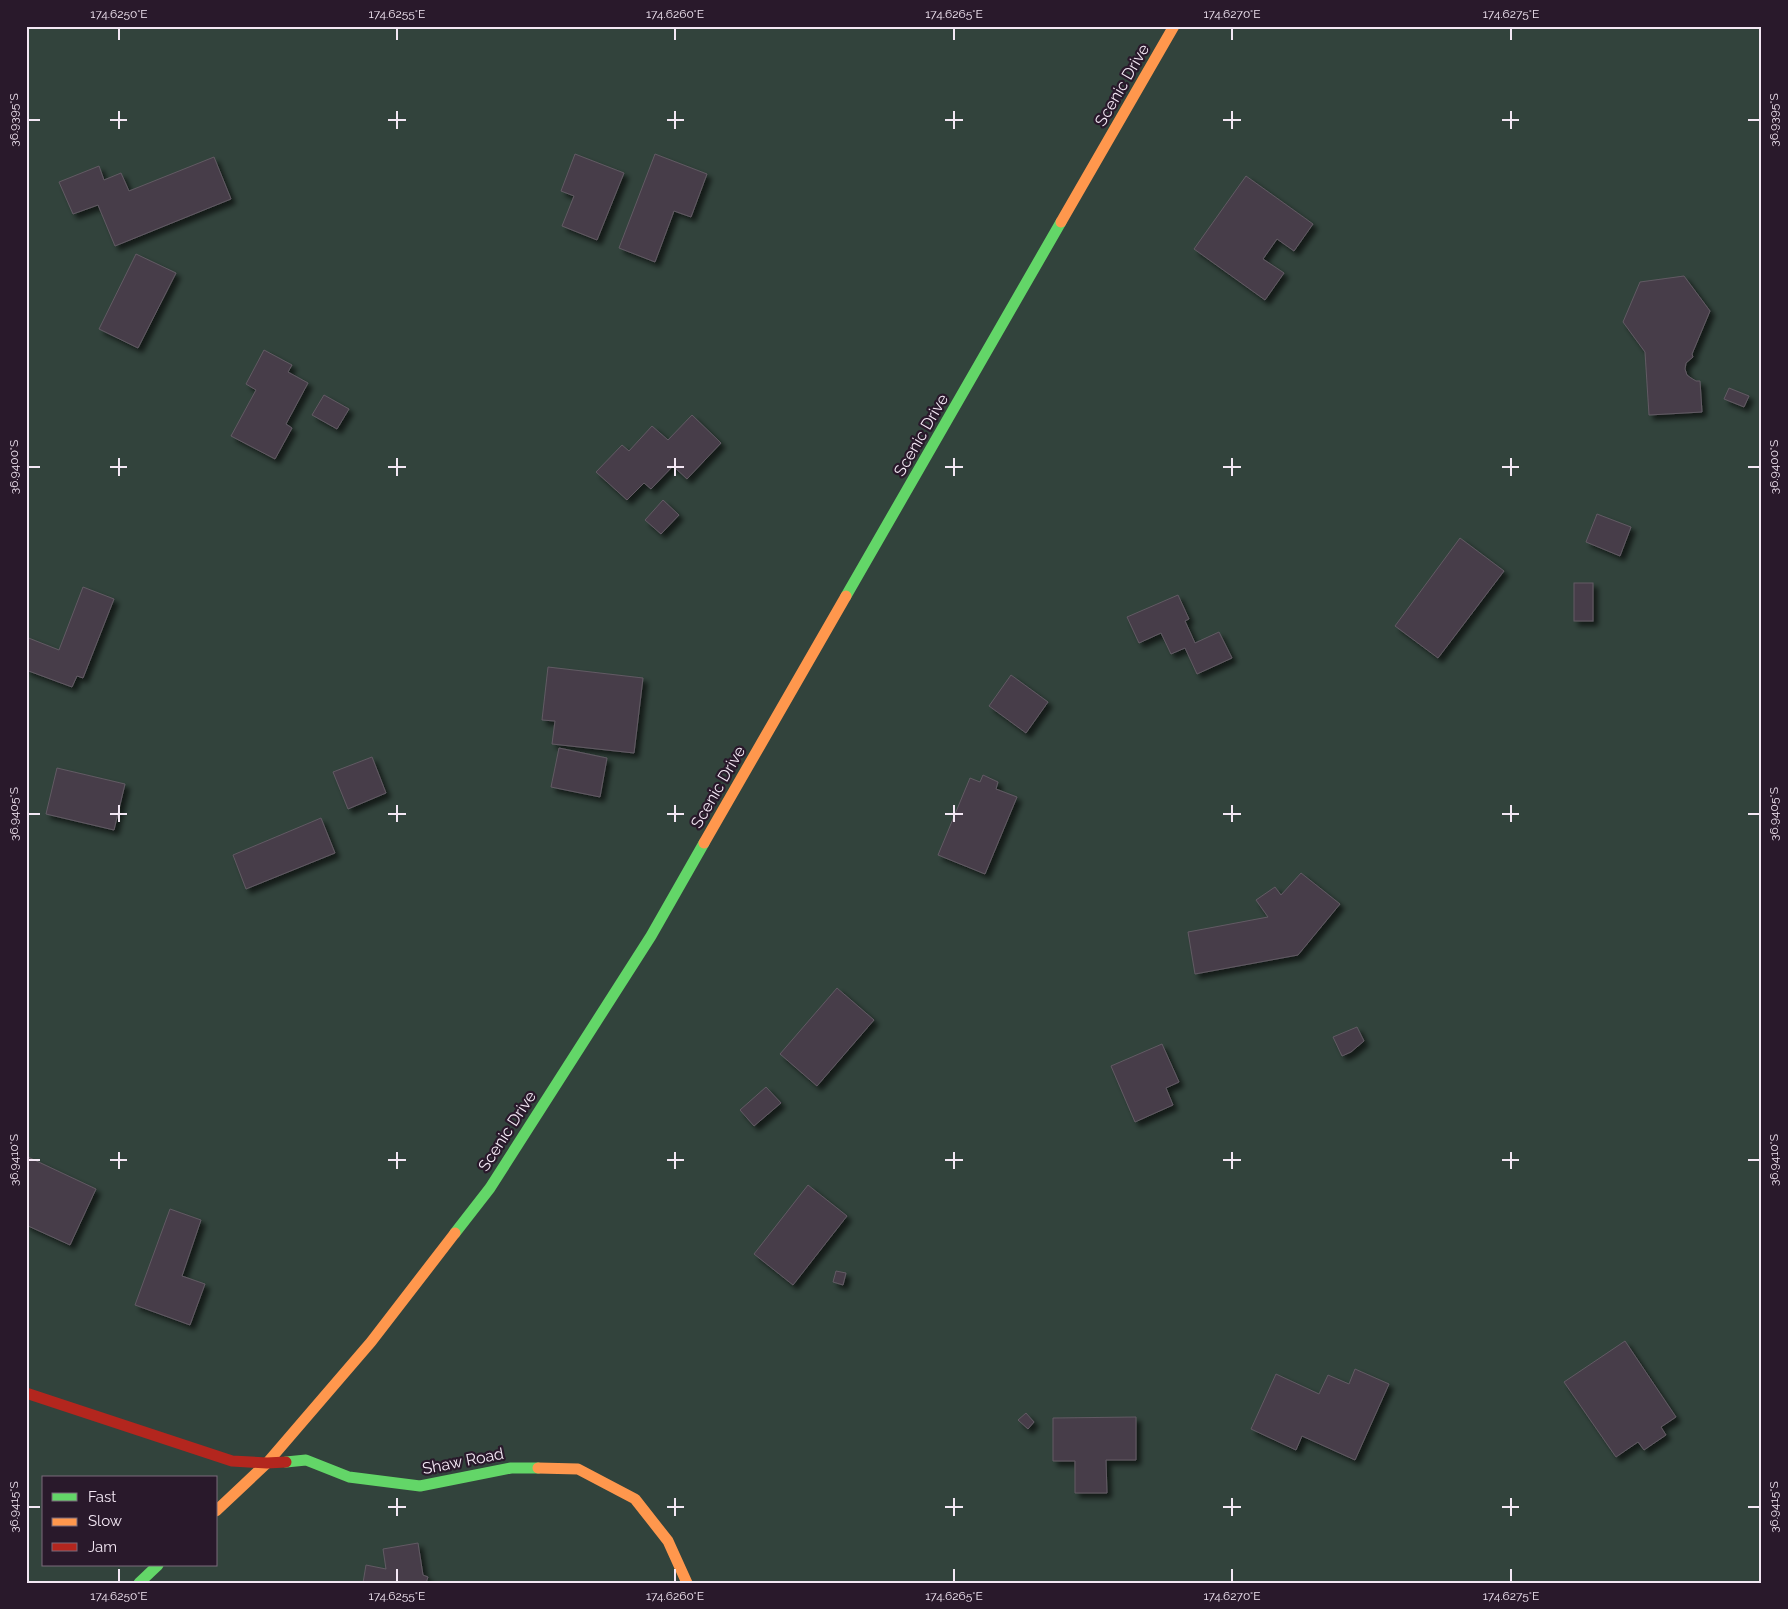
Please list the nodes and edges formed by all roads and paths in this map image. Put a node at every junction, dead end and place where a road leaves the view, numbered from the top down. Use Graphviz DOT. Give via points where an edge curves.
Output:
graph roads {
  1 [pos="1174,26"];
  2 [pos="26,1393"];
  3 [pos="267,1463"];
  4 [pos="218,1509"];
  5 [pos="157,1566"];
  6 [pos="139,1583"];
  7 [pos="687,1583"];
  1 -- 3 [label="street, Scenic Drive" via="652,936 490,1188 371,1342"];
  2 -- 3 [label="street, Shaw Road" via="232,1461"];
  3 -- 4 [label="street, Scenic Drive"];
  3 -- 7 [label="street, Shaw Road" via="306,1460 349,1477 420,1486 511,1468 578,1469 635,1499 668,1541"];
  5 -- 6 [label="street"];
}
